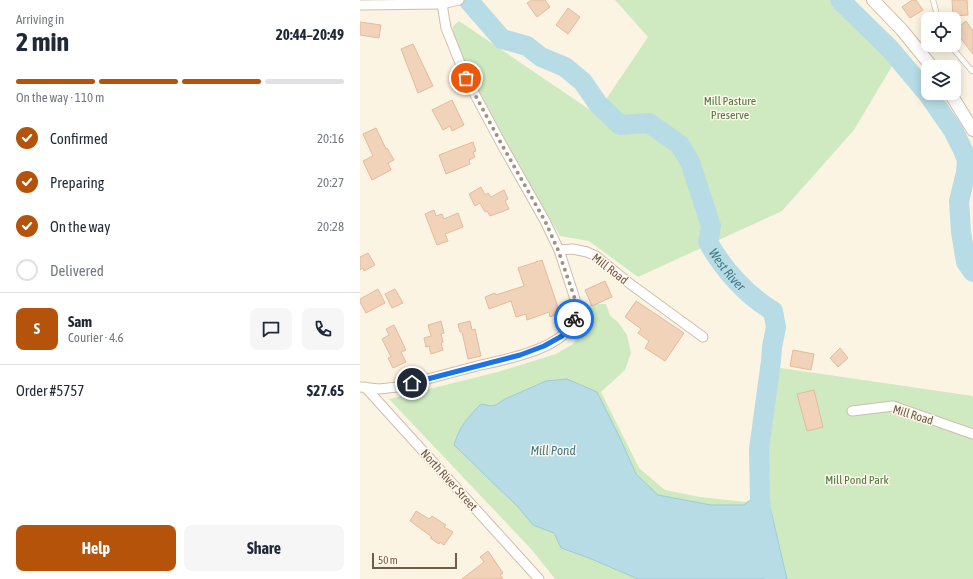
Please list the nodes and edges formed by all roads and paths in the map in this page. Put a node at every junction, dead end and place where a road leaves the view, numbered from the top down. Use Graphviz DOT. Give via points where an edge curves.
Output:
graph roads {
  1 [pos="459,0"];
  2 [pos="873,0"];
  3 [pos="933,0"];
  4 [pos="442,4"];
  5 [pos="360,6"];
  6 [pos="936,12"];
  7 [pos="956,52"];
  8 [pos="926,60"];
  9 [pos="973,69"];
  10 [pos="954,100"];
  11 [pos="973,130"];
  12 [pos="558,250"];
  13 [pos="703,337"];
  14 [pos="362,385"];
  15 [pos="852,411"];
  16 [pos="973,434"];
  17 [pos="539,579"];
  1 -- 4 [label="street"];
  2 -- 8 [label="street"];
  3 -- 6 [label="lane"];
  4 -- 5 [label="street"];
  4 -- 12 [label="street" via="446,28 466,78 545,221"];
  7 -- 9 [label="lane" via="972,71"];
  10 -- 11 [label="street"];
  12 -- 13 [label="street, Mill Road" via="573,249 596,256"];
  12 -- 14 [label="street" via="575,299 573,320 562,336 520,355 397,387 378,389"];
  14 -- 17 [label="street, North River Street"];
  15 -- 16 [label="street, Mill Road" via="893,406"];
}
